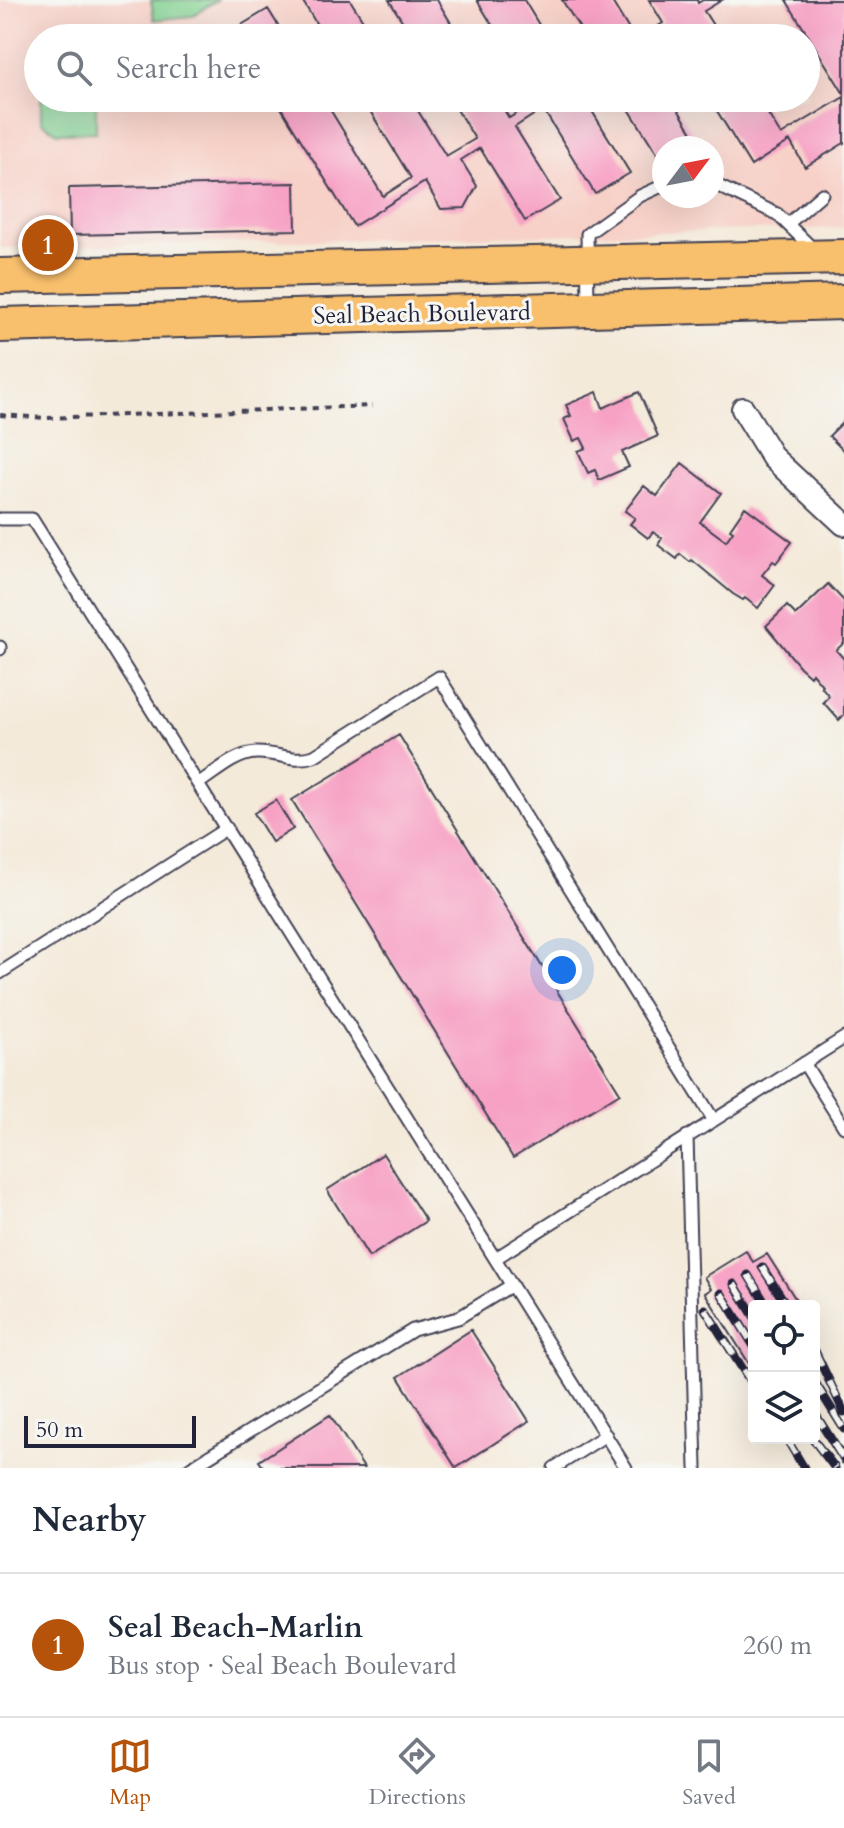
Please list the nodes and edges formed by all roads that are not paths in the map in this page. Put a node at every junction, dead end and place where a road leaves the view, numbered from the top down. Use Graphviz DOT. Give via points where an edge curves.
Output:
graph roads {
  1 [pos="724,189"];
  2 [pos="652,190"];
  3 [pos="822,194"];
  4 [pos="788,224"];
  5 [pos="833,258"];
  6 [pos="586,263"];
  7 [pos="0,276"];
  8 [pos="844,302"];
  9 [pos="588,309"];
  10 [pos="0,325"];
  11 [pos="743,409"];
  12 [pos="0,519"];
  13 [pos="844,524"];
  14 [pos="199,783"];
  15 [pos="227,828"];
  16 [pos="0,973"];
  17 [pos="844,1038"];
  18 [pos="804,1063"];
  19 [pos="713,1119"];
  20 [pos="844,1127"];
  21 [pos="687,1136"];
  22 [pos="496,1258"];
  23 [pos="512,1285"];
  24 [pos="606,1435"];
  25 [pos="190,1468"];
  26 [pos="554,1468"];
  27 [pos="626,1468"];
  28 [pos="696,1468"];
  1 -- 4 [label="lane"];
  2 -- 6 [label="lane" via="587,234"];
  3 -- 4 [label="lane"];
  4 -- 5 [label="lane"];
  5 -- 6 [label="main road, Seal Beach Boulevard"];
  6 -- 7 [label="main road, Seal Beach Boulevard"];
  6 -- 9 [label="lane"];
  8 -- 9 [label="main road, Seal Beach Boulevard"];
  9 -- 10 [label="main road, Seal Beach Boulevard"];
  11 -- 13 [label="street" via="773,458"];
  12 -- 14 [label="lane" via="32,519"];
  14 -- 15 [label="lane"];
  14 -- 19 [label="lane" via="253,753 314,756 439,677"];
  15 -- 16 [label="lane"];
  15 -- 22 [label="lane"];
  17 -- 18 [label="lane"];
  18 -- 19 [label="lane"];
  18 -- 20 [label="lane"];
  19 -- 21 [label="lane"];
  21 -- 22 [label="lane"];
  21 -- 28 [label="lane"];
  22 -- 23 [label="lane"];
  23 -- 24 [label="lane"];
  23 -- 25 [label="lane" via="458,1318 413,1330"];
  24 -- 26 [label="lane"];
  24 -- 27 [label="lane"];
}
